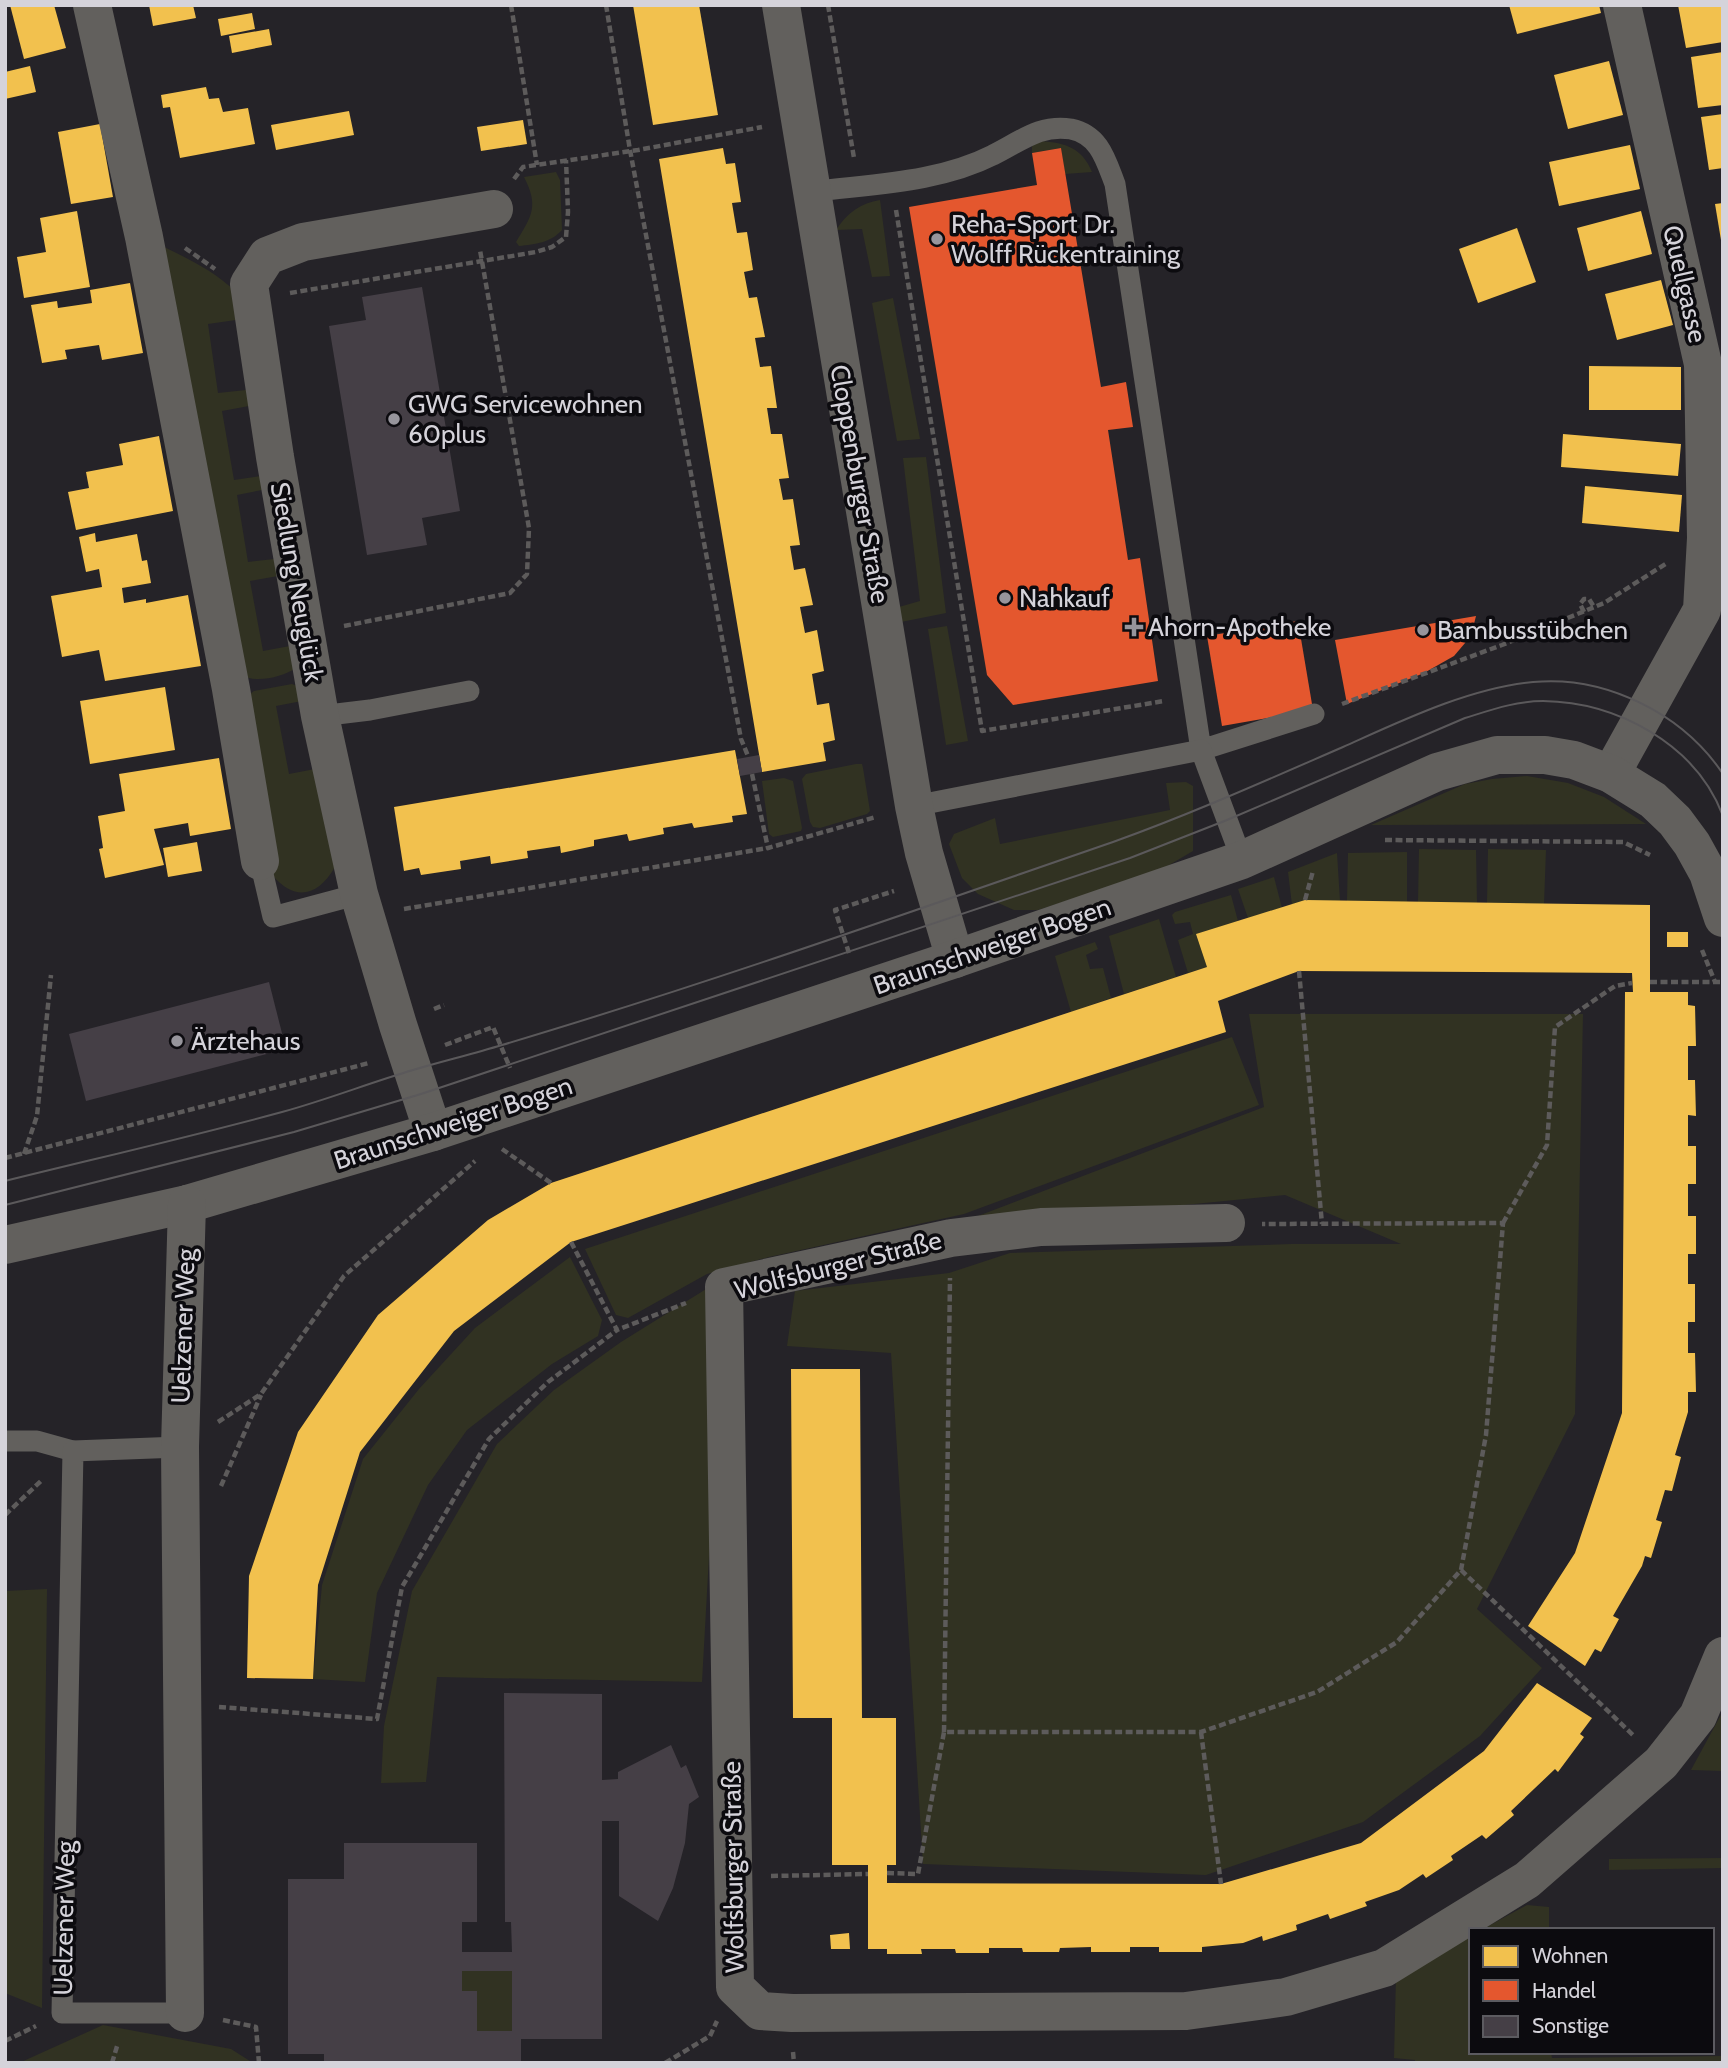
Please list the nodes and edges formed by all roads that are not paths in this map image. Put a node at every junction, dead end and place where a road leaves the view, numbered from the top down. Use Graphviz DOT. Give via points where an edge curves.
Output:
graph roads {
  1 [pos="92,5"];
  2 [pos="781,5"];
  3 [pos="1622,5"];
  4 [pos="811,192"];
  5 [pos="484,210"];
  6 [pos="1713,609"];
  7 [pos="470,691"];
  8 [pos="1314,714"];
  9 [pos="320,716"];
  10 [pos="1201,750"];
  11 [pos="1611,774"];
  12 [pos="914,806"];
  13 [pos="1241,860"];
  14 [pos="260,861"];
  15 [pos="359,894"];
  16 [pos="1712,933"];
  17 [pos="954,959"];
  18 [pos="433,1132"];
  19 [pos="187,1204"];
  20 [pos="1226,1223"];
  21 [pos="5,1245"];
  22 [pos="5,1441"];
  23 [pos="180,1447"];
  24 [pos="73,1451"];
  25 [pos="1723,1656"];
  26 [pos="185,2013"];
  1 -- 14 [label="street" via="144,237"];
  2 -- 4 [label="street, Cloppenburger Straße"];
  3 -- 6 [label="street, Quellgasse" via="1703,364 1706,538"];
  4 -- 10 [label="lane" via="959,169 1049,127 1075,130 1099,145 1115,184"];
  4 -- 12 [label="street, Cloppenburger Straße"];
  5 -- 9 [label="street, Siedlung Neuglück" via="303,242 267,256 249,284"];
  6 -- 11 [label="street"];
  7 -- 9 [label="lane"];
  8 -- 10 [label="lane"];
  9 -- 15 [label="street, Siedlung Neuglück"];
  10 -- 12 [label="lane"];
  10 -- 13 [label="lane"];
  11 -- 13 [label="street, Braunschweiger Bogen" via="1545,755 1497,755 1437,772"];
  11 -- 16 [label="street" via="1653,800 1692,844 1708,873"];
  12 -- 17 [label="street, Cloppenburger Straße"];
  13 -- 17 [label="street, Braunschweiger Bogen"];
  14 -- 15 [label="lane" via="272,917"];
  15 -- 18 [label="street, Siedlung Neuglück"];
  17 -- 18 [label="street, Braunschweiger Bogen"];
  18 -- 19 [label="street, Braunschweiger Bogen"];
  19 -- 21 [label="street, Braunschweiger Bogen"];
  19 -- 23 [label="street, Uelzener Weg"];
  20 -- 25 [label="street, Wolfsburger Straße" via="1041,1227 951,1238 724,1287 735,1987 760,2011 1186,2011 1286,1997 1384,1968 1527,1880 1661,1763 1698,1716"];
  22 -- 24 [label="lane" via="37,1441"];
  23 -- 24 [label="lane"];
  23 -- 26 [label="street, Uelzener Weg"];
  24 -- 26 [label="lane, Uelzener Weg" via="62,2013"];
}
